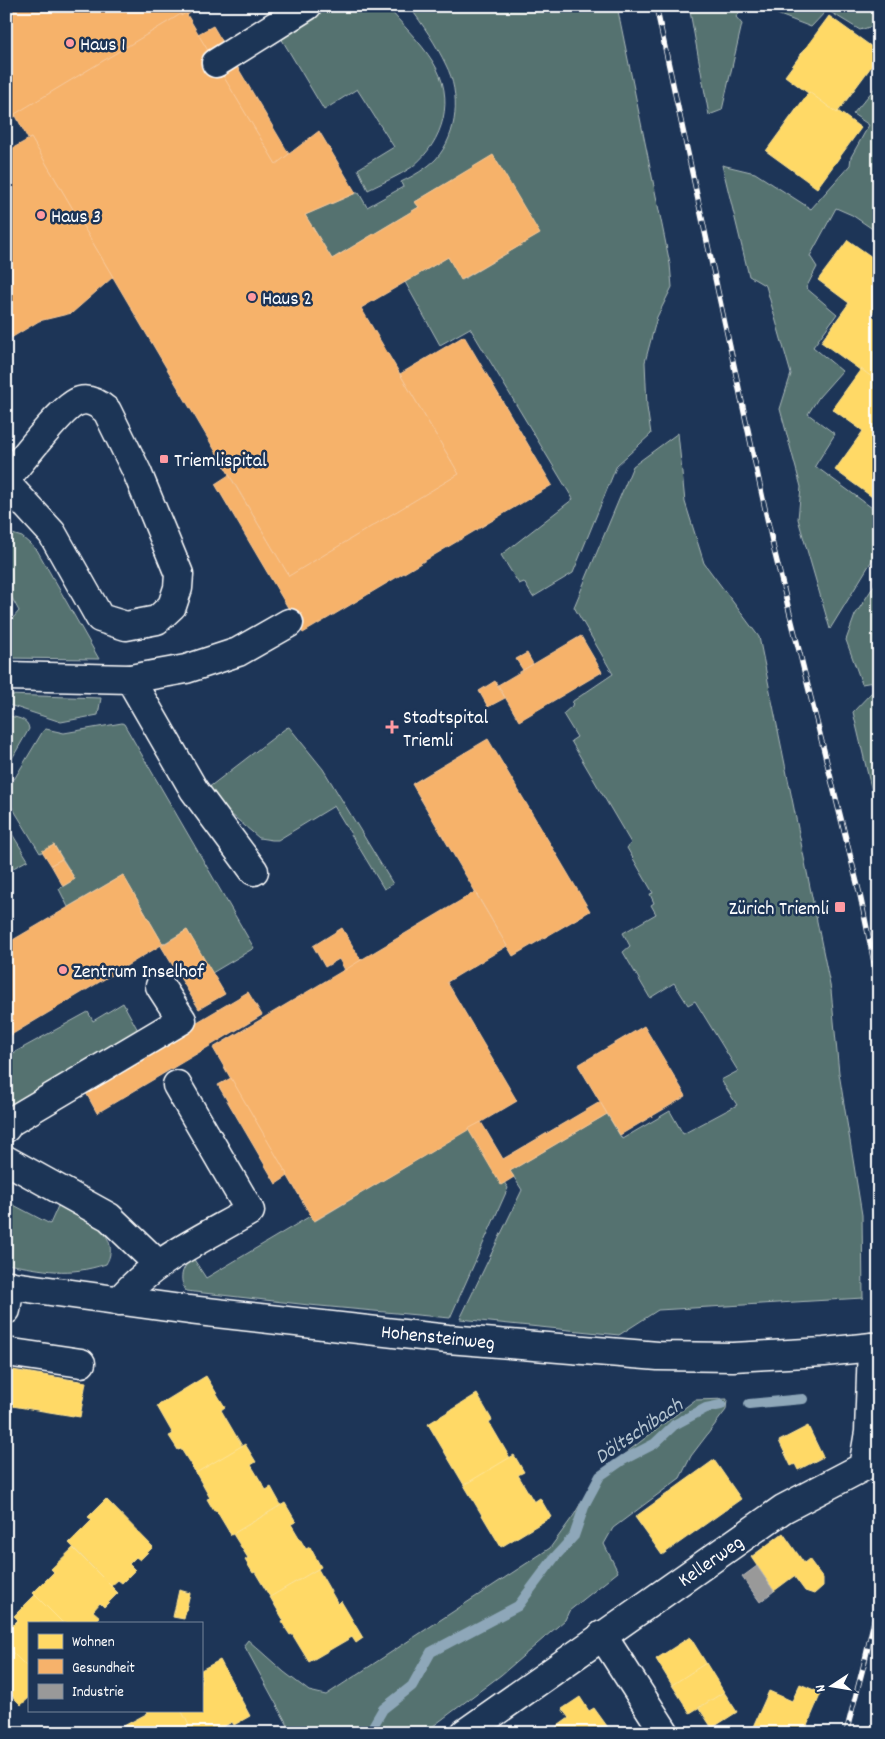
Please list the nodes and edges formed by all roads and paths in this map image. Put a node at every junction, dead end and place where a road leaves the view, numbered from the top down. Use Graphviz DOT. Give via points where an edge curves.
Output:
graph roads {
  1 [pos="306,6"];
  2 [pos="216,63"];
  3 [pos="6,481"];
  4 [pos="289,623"];
  5 [pos="6,676"];
  6 [pos="130,679"];
  7 [pos="254,871"];
  8 [pos="160,986"];
  9 [pos="177,1085"];
  10 [pos="6,1128"];
  11 [pos="6,1160"];
  12 [pos="158,1264"];
  13 [pos="7,1293"];
  14 [pos="119,1301"];
  15 [pos="875,1349"];
  16 [pos="6,1352"];
  17 [pos="82,1363"];
  18 [pos="602,1635"];
  19 [pos="465,1733"];
  20 [pos="665,1733"];
  1 -- 2 [label="street"];
  3 -- 3 [label="street" via="52,533 100,618 126,626 157,620 172,606 179,574 137,472 107,411 82,400 74,402 46,430"];
  4 -- 6 [label="street" via="238,652 186,669"];
  5 -- 6 [label="street"];
  6 -- 7 [label="street" via="194,790"];
  8 -- 10 [label="street" via="182,1020 10,1122"];
  9 -- 12 [label="street" via="250,1211"];
  11 -- 12 [label="street" via="109,1217"];
  12 -- 14 [label="street"];
  13 -- 14 [label="street, Hohensteinweg"];
  14 -- 15 [label="street, Hohensteinweg" via="448,1339 658,1356 733,1357"];
  15 -- 18 [label="street, Kellerweg" via="870,1432 863,1467 783,1509"];
  16 -- 17 [label="street"];
  18 -- 19 [label="street, Kellerweg"];
  18 -- 20 [label="street"];
}
